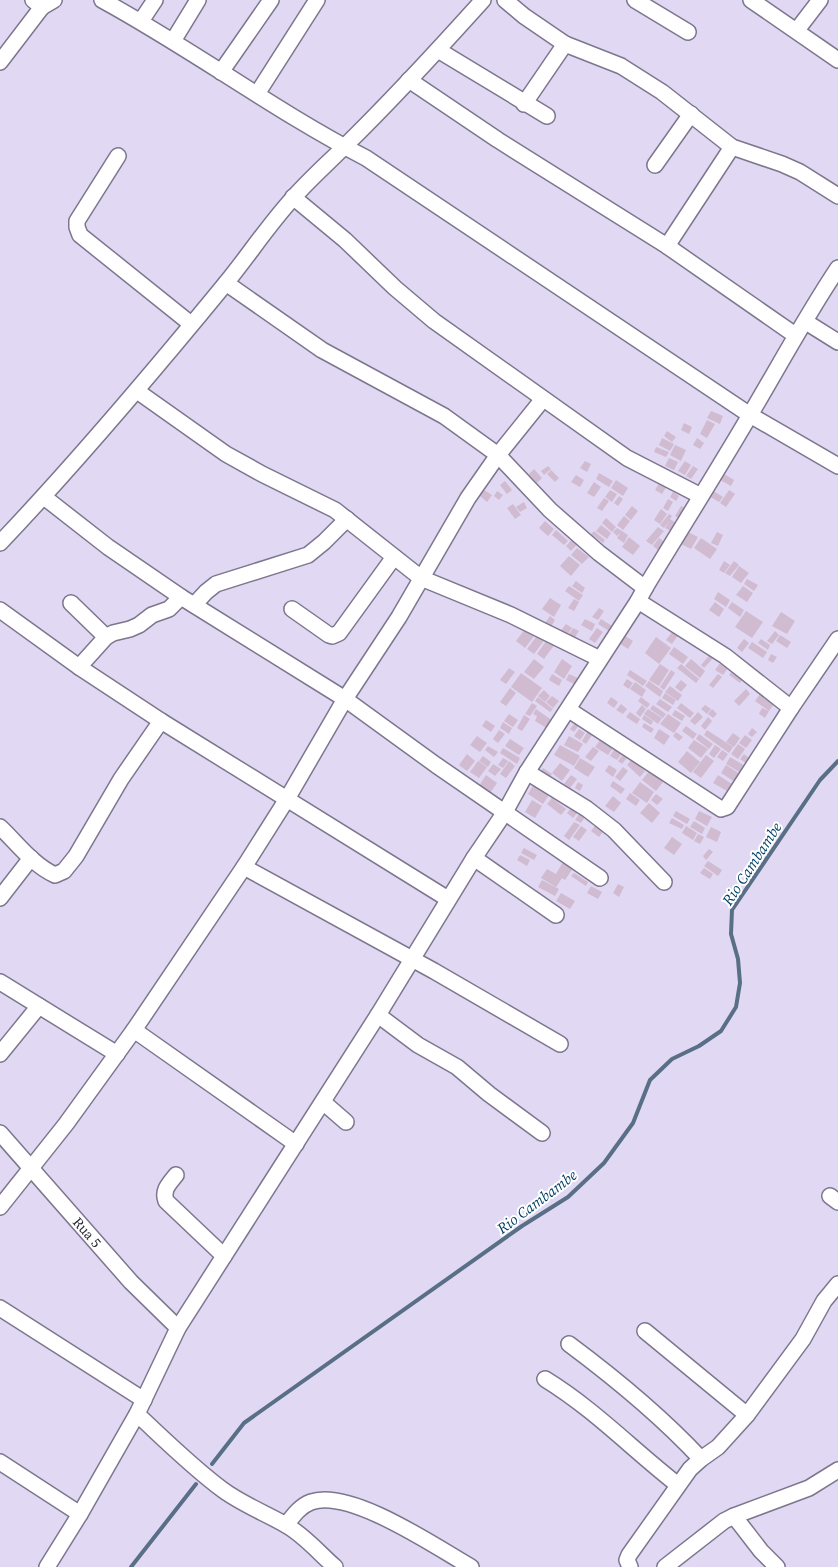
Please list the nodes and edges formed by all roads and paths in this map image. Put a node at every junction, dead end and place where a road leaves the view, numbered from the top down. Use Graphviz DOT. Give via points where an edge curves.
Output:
graph roads {
  1 [pos="102,0"];
  2 [pos="155,0"];
  3 [pos="198,0"];
  4 [pos="271,0"];
  5 [pos="317,0"];
  6 [pos="482,0"];
  7 [pos="505,0"];
  8 [pos="635,0"];
  9 [pos="751,0"];
  10 [pos="820,0"];
  11 [pos="43,2"];
  12 [pos="141,21"];
  13 [pos="797,30"];
  14 [pos="688,32"];
  15 [pos="173,41"];
  16 [pos="565,44"];
  17 [pos="438,50"];
  18 [pos="838,60"];
  19 [pos="0,62"];
  20 [pos="221,72"];
  21 [pos="409,80"];
  22 [pos="257,94"];
  23 [pos="524,104"];
  24 [pos="691,114"];
  25 [pos="547,116"];
  26 [pos="345,147"];
  27 [pos="732,147"];
  28 [pos="118,156"];
  29 [pos="655,165"];
  30 [pos="838,196"];
  31 [pos="293,197"];
  32 [pos="667,246"];
  33 [pos="837,272"];
  34 [pos="226,283"];
  35 [pos="806,322"];
  36 [pos="191,324"];
  37 [pos="796,335"];
  38 [pos="838,342"];
  39 [pos="137,392"];
  40 [pos="543,399"];
  41 [pos="750,415"];
  42 [pos="498,455"];
  43 [pos="838,466"];
  44 [pos="701,496"];
  45 [pos="44,497"];
  46 [pos="347,519"];
  47 [pos="0,543"];
  48 [pos="394,557"];
  49 [pos="421,578"];
  50 [pos="641,594"];
  51 [pos="187,601"];
  52 [pos="71,603"];
  53 [pos="0,610"];
  54 [pos="292,610"];
  55 [pos="106,637"];
  56 [pos="838,639"];
  57 [pos="600,659"];
  58 [pos="79,667"];
  59 [pos="345,699"];
  60 [pos="791,708"];
  61 [pos="569,710"];
  62 [pos="160,721"];
  63 [pos="527,772"];
  64 [pos="287,799"];
  65 [pos="505,812"];
  66 [pos="0,827"];
  67 [pos="31,858"];
  68 [pos="474,858"];
  69 [pos="244,867"];
  70 [pos="600,878"];
  71 [pos="664,882"];
  72 [pos="0,898"];
  73 [pos="448,900"];
  74 [pos="556,915"];
  75 [pos="411,959"];
  76 [pos="0,982"];
  77 [pos="39,1006"];
  78 [pos="378,1015"];
  79 [pos="134,1030"];
  80 [pos="560,1044"];
  81 [pos="0,1054"];
  82 [pos="117,1054"];
  83 [pos="323,1102"];
  84 [pos="346,1122"];
  85 [pos="0,1132"];
  86 [pos="542,1132"];
  87 [pos="296,1144"];
  88 [pos="32,1168"];
  89 [pos="176,1175"];
  90 [pos="0,1207"];
  91 [pos="224,1256"];
  92 [pos="838,1284"];
  93 [pos="0,1308"];
  94 [pos="178,1328"];
  95 [pos="645,1331"];
  96 [pos="569,1344"];
  97 [pos="545,1379"];
  98 [pos="144,1400"];
  99 [pos="137,1414"];
  100 [pos="747,1415"];
  101 [pos="701,1458"];
  102 [pos="0,1462"];
  103 [pos="838,1470"];
  104 [pos="678,1485"];
  105 [pos="80,1514"];
  106 [pos="734,1516"];
  107 [pos="286,1525"];
  108 [pos="326,1564"];
  109 [pos="47,1567"];
  110 [pos="471,1567"];
  111 [pos="630,1567"];
  112 [pos="664,1567"];
  113 [pos="777,1567"];
  1 -- 12 [label="street"];
  2 -- 12 [label="street"];
  3 -- 15 [label="street"];
  4 -- 20 [label="street"];
  5 -- 22 [label="street"];
  6 -- 17 [label="street"];
  7 -- 16 [label="street"];
  8 -- 14 [label="street"];
  9 -- 13 [label="street"];
  10 -- 13 [label="street"];
  11 -- 19 [label="street"];
  12 -- 15 [label="street"];
  13 -- 18 [label="street"];
  15 -- 20 [label="street"];
  16 -- 23 [label="street"];
  16 -- 24 [label="street" via="621,66"];
  17 -- 21 [label="street"];
  17 -- 23 [label="street"];
  20 -- 22 [label="street"];
  21 -- 26 [label="street"];
  21 -- 32 [label="street"];
  22 -- 26 [label="street"];
  23 -- 25 [label="street"];
  24 -- 27 [label="street"];
  24 -- 29 [label="street"];
  26 -- 31 [label="street"];
  26 -- 41 [label="street" via="409,186"];
  27 -- 30 [label="street" via="800,172"];
  27 -- 32 [label="street"];
  28 -- 36 [label="street" via="77,221 80,235"];
  31 -- 34 [label="street"];
  31 -- 40 [label="street" via="434,321"];
  32 -- 37 [label="street"];
  33 -- 35 [label="street"];
  34 -- 36 [label="street"];
  34 -- 42 [label="street" via="322,350 444,416"];
  35 -- 37 [label="street"];
  35 -- 38 [label="street"];
  36 -- 39 [label="street"];
  37 -- 41 [label="street"];
  39 -- 45 [label="street"];
  39 -- 46 [label="street" via="226,454"];
  40 -- 42 [label="street"];
  40 -- 44 [label="street" via="627,458"];
  41 -- 43 [label="street"];
  41 -- 44 [label="street"];
  42 -- 49 [label="street" via="468,498"];
  42 -- 50 [label="street" via="550,510"];
  44 -- 50 [label="street"];
  45 -- 47 [label="street"];
  45 -- 51 [label="street" via="108,547"];
  46 -- 48 [label="street"];
  46 -- 51 [label="street" via="308,555 216,584"];
  48 -- 49 [label="street"];
  48 -- 54 [label="street" via="339,633 329,635"];
  49 -- 57 [label="street" via="511,615"];
  49 -- 59 [label="street"];
  50 -- 57 [label="street"];
  50 -- 60 [label="street"];
  51 -- 55 [label="street"];
  51 -- 59 [label="street"];
  52 -- 55 [label="street"];
  53 -- 58 [label="street"];
  55 -- 58 [label="street"];
  56 -- 60 [label="street"];
  57 -- 61 [label="street"];
  58 -- 62 [label="street"];
  59 -- 64 [label="street"];
  59 -- 65 [label="street"];
  60 -- 61 [label="street" via="727,807 721,810"];
  61 -- 63 [label="street"];
  62 -- 64 [label="street"];
  62 -- 67 [label="street" via="64,871 55,875"];
  63 -- 65 [label="street"];
  63 -- 71 [label="street" via="614,830"];
  64 -- 69 [label="street"];
  64 -- 73 [label="street"];
  65 -- 68 [label="street"];
  65 -- 70 [label="street"];
  66 -- 67 [label="street"];
  67 -- 72 [label="street"];
  68 -- 73 [label="street"];
  68 -- 74 [label="street"];
  69 -- 75 [label="street"];
  69 -- 79 [label="street"];
  73 -- 75 [label="street"];
  75 -- 78 [label="street"];
  75 -- 80 [label="street"];
  76 -- 77 [label="street"];
  77 -- 81 [label="street"];
  77 -- 82 [label="street"];
  78 -- 83 [label="street"];
  78 -- 86 [label="street" via="418,1045 465,1072 489,1094"];
  79 -- 82 [label="street"];
  79 -- 87 [label="street"];
  82 -- 88 [label="street"];
  83 -- 84 [label="street"];
  83 -- 87 [label="street"];
  85 -- 88 [label="street, Rua 5"];
  87 -- 91 [label="street"];
  88 -- 90 [label="street"];
  88 -- 94 [label="street, Rua 5" via="131,1282"];
  89 -- 91 [label="street" via="165,1189 166,1201"];
  91 -- 94 [label="street"];
  92 -- 100 [label="street" via="824,1301 803,1339"];
  93 -- 98 [label="street"];
  94 -- 98 [label="street"];
  95 -- 100 [label="street"];
  96 -- 101 [label="street" via="622,1385"];
  97 -- 104 [label="street" via="565,1391"];
  98 -- 99 [label="street"];
  99 -- 105 [label="street"];
  99 -- 107 [label="street" via="221,1488"];
  100 -- 101 [label="street" via="718,1447"];
  101 -- 104 [label="street"];
  102 -- 105 [label="street"];
  103 -- 106 [label="street" via="809,1488"];
  104 -- 111 [label="street" via="629,1555"];
  105 -- 109 [label="street"];
  106 -- 112 [label="street"];
  106 -- 113 [label="street"];
  107 -- 108 [label="street" via="299,1534"];
  107 -- 110 [label="street" via="300,1508 312,1502 347,1502 379,1515"];
}
